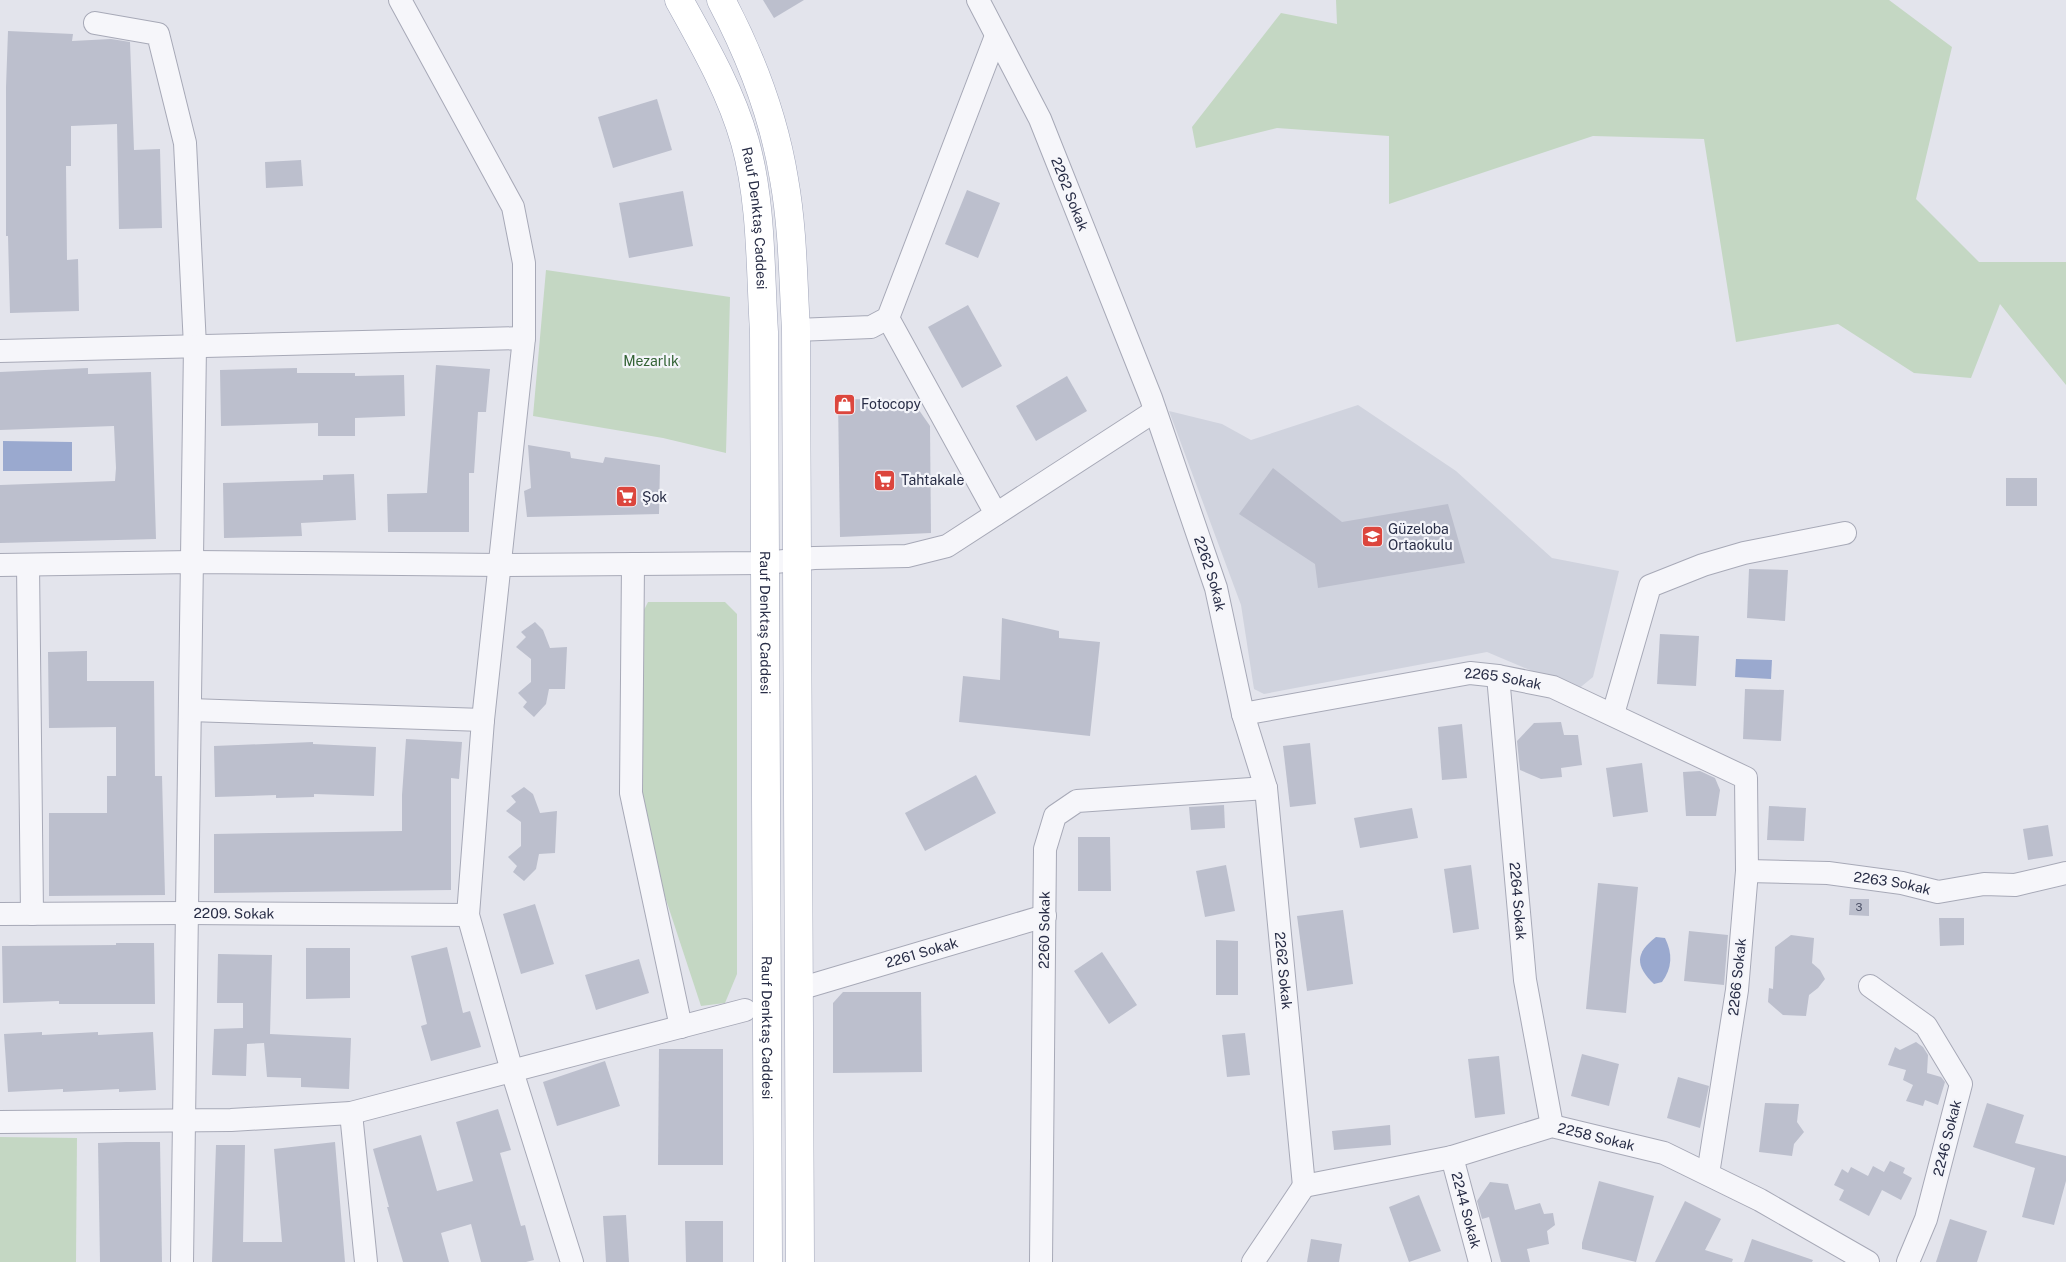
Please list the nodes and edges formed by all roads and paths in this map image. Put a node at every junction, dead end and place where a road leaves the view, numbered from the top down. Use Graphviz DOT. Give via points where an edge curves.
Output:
graph roads {
  1 [pos="400,0"];
  2 [pos="679,0"];
  3 [pos="721,0"];
  4 [pos="978,0"];
  5 [pos="94,23"];
  6 [pos="996,36"];
  7 [pos="888,318"];
  8 [pos="796,330"];
  9 [pos="524,338"];
  10 [pos="195,346"];
  11 [pos="0,351"];
  12 [pos="1155,411"];
  13 [pos="996,514"];
  14 [pos="1845,533"];
  15 [pos="797,560"];
  16 [pos="192,562"];
  17 [pos="765,563"];
  18 [pos="632,564"];
  19 [pos="0,565"];
  20 [pos="28,565"];
  21 [pos="500,566"];
  22 [pos="1498,676"];
  23 [pos="190,710"];
  24 [pos="1243,714"];
  25 [pos="1613,714"];
  26 [pos="484,720"];
  27 [pos="1746,778"];
  28 [pos="1266,788"];
  29 [pos="1747,871"];
  30 [pos="2066,873"];
  31 [pos="187,912"];
  32 [pos="0,914"];
  33 [pos="32,914"];
  34 [pos="468,915"];
  35 [pos="1045,916"];
  36 [pos="1870,986"];
  37 [pos="799,989"];
  38 [pos="745,1010"];
  39 [pos="681,1027"];
  40 [pos="512,1072"];
  41 [pos="351,1113"];
  42 [pos="184,1121"];
  43 [pos="0,1122"];
  44 [pos="1552,1126"];
  45 [pos="1452,1157"];
  46 [pos="1708,1174"];
  47 [pos="1304,1186"];
  48 [pos="182,1262"];
  49 [pos="366,1262"];
  50 [pos="572,1262"];
  51 [pos="768,1262"];
  52 [pos="800,1262"];
  53 [pos="1041,1262"];
  54 [pos="1252,1262"];
  55 [pos="1480,1262"];
  56 [pos="1868,1262"];
  57 [pos="1908,1262"];
  1 -- 9 [label="street" via="513,207 524,263"];
  2 -- 17 [label="main road, Rauf Denktaş Caddesi" via="731,101 745,142 754,184 764,332"];
  3 -- 8 [label="main road" via="758,80 784,178 792,242"];
  4 -- 6 [label="street, 2262 Sokak"];
  5 -- 10 [label="street" via="158,34 185,143"];
  6 -- 7 [label="street"];
  6 -- 12 [label="street, 2262 Sokak" via="1040,119"];
  7 -- 8 [label="street" via="870,328"];
  7 -- 13 [label="street"];
  8 -- 15 [label="main road"];
  9 -- 10 [label="street"];
  9 -- 21 [label="street"];
  10 -- 11 [label="street"];
  10 -- 16 [label="street"];
  12 -- 13 [label="street"];
  12 -- 24 [label="street, 2262 Sokak" via="1216,588"];
  13 -- 15 [label="street" via="947,546 907,556"];
  14 -- 25 [label="street" via="1744,553 1650,586"];
  15 -- 17 [label="street"];
  15 -- 37 [label="main road"];
  16 -- 20 [label="street"];
  16 -- 21 [label="street"];
  16 -- 23 [label="street"];
  17 -- 18 [label="street"];
  17 -- 51 [label="main road, Rauf Denktaş Caddesi"];
  18 -- 21 [label="street"];
  18 -- 39 [label="street" via="630,792"];
  19 -- 20 [label="street"];
  20 -- 33 [label="street"];
  21 -- 26 [label="street"];
  22 -- 24 [label="street, 2265 Sokak" via="1470,673"];
  22 -- 25 [label="street, 2265 Sokak" via="1553,687"];
  22 -- 44 [label="street, 2264 Sokak" via="1524,980"];
  23 -- 26 [label="street"];
  23 -- 31 [label="street"];
  24 -- 28 [label="street, 2262 Sokak"];
  25 -- 27 [label="street, 2265 Sokak"];
  26 -- 34 [label="street"];
  27 -- 29 [label="street, 2266 Sokak"];
  28 -- 35 [label="street, 2260 Sokak" via="1076,801 1056,816 1045,850"];
  28 -- 47 [label="street, 2262 Sokak"];
  29 -- 30 [label="street, 2263 Sokak" via="1828,873 1902,883 1938,892 1984,884 2015,884"];
  29 -- 46 [label="street, 2266 Sokak" via="1737,990"];
  31 -- 33 [label="street, 2209. Sokak"];
  31 -- 34 [label="street, 2209. Sokak"];
  31 -- 42 [label="street"];
  32 -- 33 [label="street, 2209. Sokak"];
  34 -- 40 [label="street"];
  35 -- 37 [label="street, 2261 Sokak"];
  35 -- 53 [label="street, 2260 Sokak"];
  36 -- 57 [label="street, 2246 Sokak" via="1926,1026 1961,1084 1926,1219"];
  37 -- 52 [label="main road"];
  38 -- 39 [label="street"];
  39 -- 40 [label="street"];
  40 -- 41 [label="street"];
  40 -- 50 [label="street"];
  41 -- 42 [label="street"];
  41 -- 49 [label="street"];
  42 -- 43 [label="street"];
  42 -- 48 [label="street"];
  44 -- 45 [label="street, 2258 Sokak"];
  44 -- 46 [label="street, 2258 Sokak" via="1664,1153"];
  45 -- 47 [label="street, 2258 Sokak"];
  45 -- 55 [label="street, 2244 Sokak"];
  46 -- 56 [label="street, 2258 Sokak"];
  47 -- 54 [label="street"];
}
